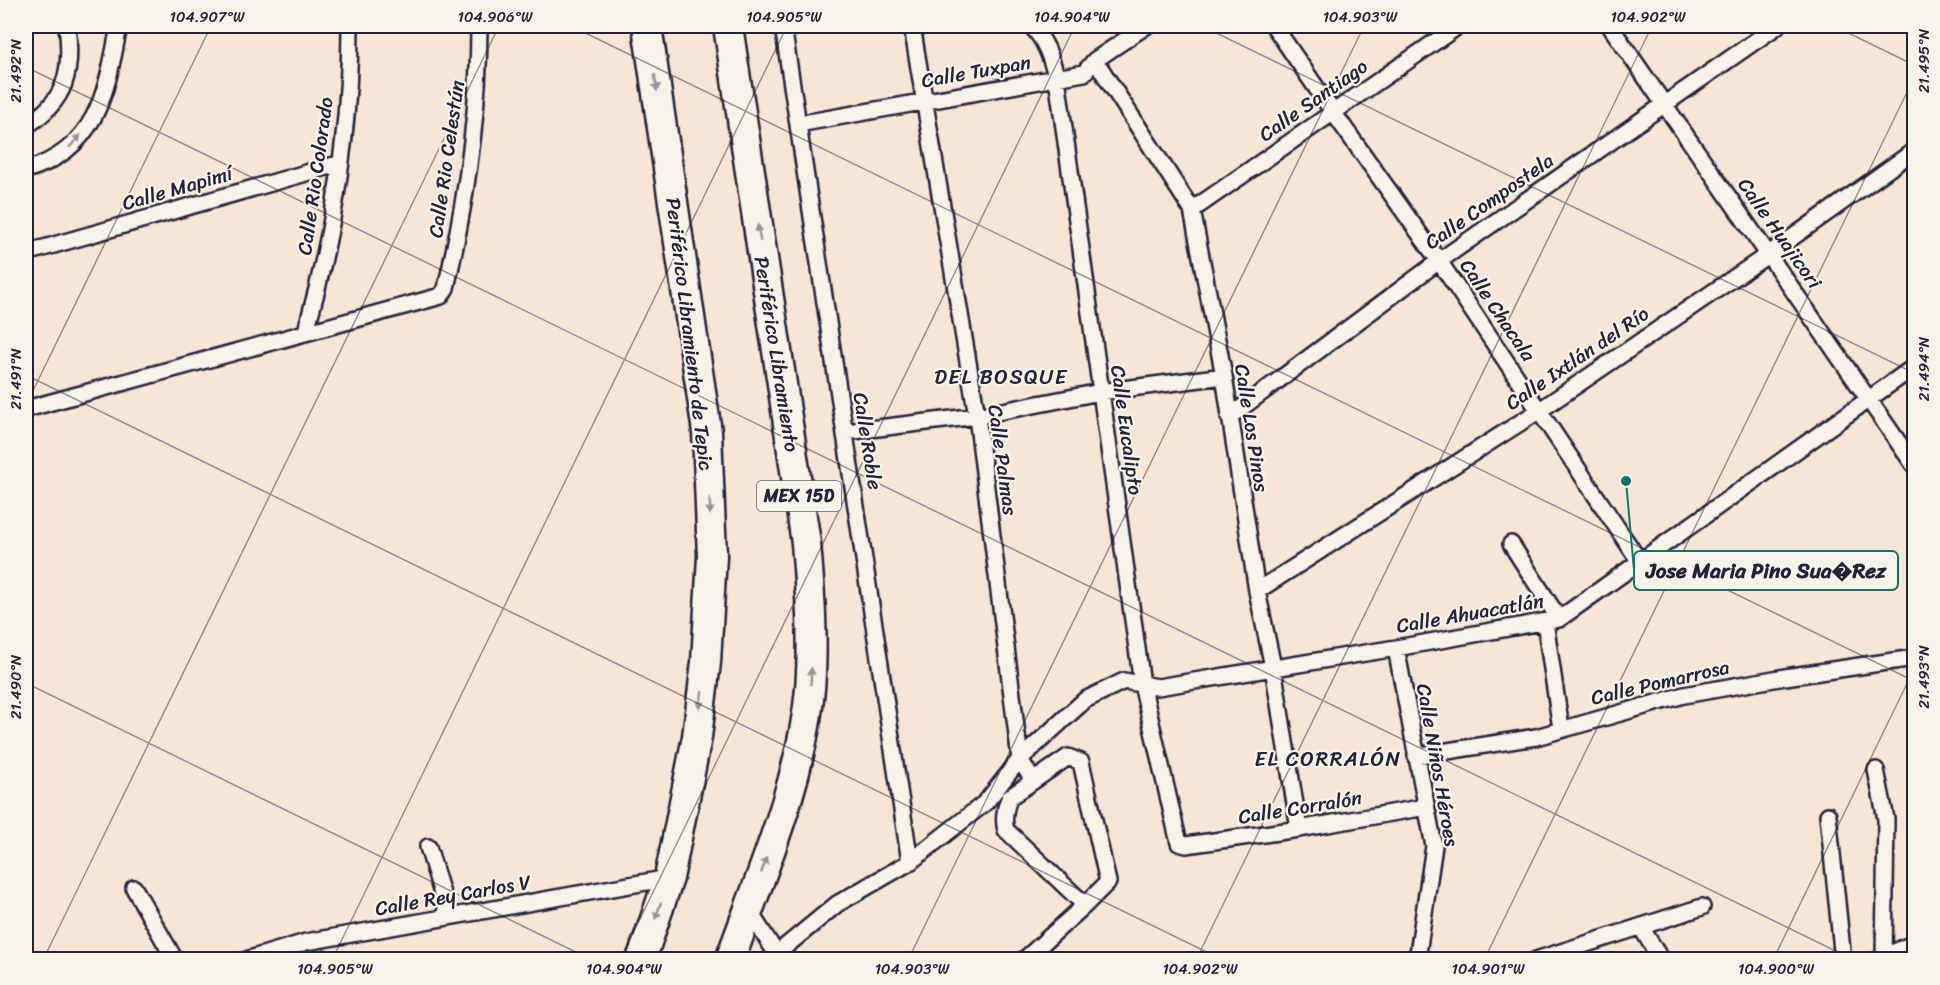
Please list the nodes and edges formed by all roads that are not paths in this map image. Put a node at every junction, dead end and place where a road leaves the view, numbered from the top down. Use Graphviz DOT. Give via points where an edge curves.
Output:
graph roads {
  1 [pos="67,26"];
  2 [pos="119,26"];
  3 [pos="350,26"];
  4 [pos="479,26"];
  5 [pos="647,26"];
  6 [pos="728,26"];
  7 [pos="783,26"];
  8 [pos="912,26"];
  9 [pos="1031,26"];
  10 [pos="1146,26"];
  11 [pos="1274,26"];
  12 [pos="1458,26"];
  13 [pos="1611,26"];
  14 [pos="1777,26"];
  15 [pos="1095,60"];
  16 [pos="1057,78"];
  17 [pos="924,102"];
  18 [pos="1664,103"];
  19 [pos="1333,112"];
  20 [pos="798,124"];
  21 [pos="26,126"];
  22 [pos="1914,151"];
  23 [pos="341,163"];
  24 [pos="26,170"];
  25 [pos="1192,210"];
  26 [pos="26,253"];
  27 [pos="1768,254"];
  28 [pos="1439,261"];
  29 [pos="306,331"];
  30 [pos="1914,368"];
  31 [pos="1224,376"];
  32 [pos="1100,392"];
  33 [pos="1869,399"];
  34 [pos="26,409"];
  35 [pos="1540,410"];
  36 [pos="976,416"];
  37 [pos="1229,417"];
  38 [pos="845,432"];
  39 [pos="1914,465"];
  40 [pos="1511,544"];
  41 [pos="1640,562"];
  42 [pos="1257,591"];
  43 [pos="1552,621"];
  44 [pos="1396,648"];
  45 [pos="1914,658"];
  46 [pos="1273,667"];
  47 [pos="1142,684"];
  48 [pos="1561,729"];
  49 [pos="1416,756"];
  50 [pos="1020,759"];
  51 [pos="1876,770"];
  52 [pos="1033,781"];
  53 [pos="1426,807"];
  54 [pos="1828,815"];
  55 [pos="1299,829"];
  56 [pos="1179,843"];
  57 [pos="428,846"];
  58 [pos="910,862"];
  59 [pos="669,878"];
  60 [pos="134,888"];
  61 [pos="1085,905"];
  62 [pos="1702,907"];
  63 [pos="748,909"];
  64 [pos="449,917"];
  65 [pos="1641,927"];
  66 [pos="1914,943"];
  67 [pos="773,957"];
  68 [pos="1881,958"];
  69 [pos="175,960"];
  70 [pos="246,960"];
  71 [pos="642,960"];
  72 [pos="730,960"];
  73 [pos="1024,960"];
  74 [pos="1417,960"];
  75 [pos="1536,960"];
  76 [pos="1660,960"];
  77 [pos="1843,960"];
  1 -- 21 [label="street" via="68,68 60,95 42,116"];
  24 -- 2 [label="street, one-way" via="69,149 92,123 108,83"];
  3 -- 23 [label="street, Calle Rio Colorado"];
  4 -- 29 [label="street, Calle Rio Celestún" via="473,141 460,230 446,288 441,296"];
  5 -- 59 [label="highway, Periférico Libramiento de Tepic, one-way" via="707,432 712,556 697,737"];
  63 -- 6 [label="highway, Periférico Libramiento / MEX 15D, one-way" via="785,803 804,729 810,689 811,602 806,543"];
  7 -- 20 [label="street, Calle Roble"];
  8 -- 17 [label="street, Calle Palmas"];
  9 -- 16 [label="street, Calle Eucalipto" via="1049,54"];
  10 -- 15 [label="street, Calle Tuxpan"];
  11 -- 19 [label="street, Calle Chacala"];
  12 -- 19 [label="street, Calle Santiago"];
  13 -- 18 [label="street, Calle Huajicori"];
  14 -- 18 [label="street, Calle Compostela"];
  15 -- 16 [label="street, Calle Tuxpan" via="1083,73"];
  15 -- 25 [label="street, Calle Los Pinos"];
  16 -- 17 [label="street, Calle Tuxpan"];
  16 -- 32 [label="street, Calle Eucalipto"];
  17 -- 20 [label="street, Calle Tuxpan"];
  17 -- 36 [label="street, Calle Palmas"];
  18 -- 27 [label="street, Calle Huajicori"];
  18 -- 28 [label="street, Calle Compostela"];
  19 -- 25 [label="street, Calle Santiago"];
  19 -- 28 [label="street, Calle Chacala"];
  20 -- 38 [label="street, Calle Roble"];
  22 -- 27 [label="street, Calle Ixtlán del Río"];
  23 -- 26 [label="street, Calle Mapimí"];
  23 -- 29 [label="street, Calle Rio Colorado" via="322,272"];
  25 -- 31 [label="street, Calle Los Pinos"];
  27 -- 33 [label="street, Calle Huajicori"];
  27 -- 35 [label="street, Calle Ixtlán del Río"];
  28 -- 35 [label="street, Calle Chacala"];
  28 -- 37 [label="street, Calle Compostela"];
  29 -- 34 [label="street"];
  30 -- 33 [label="street, Calle Ahuacatlán"];
  31 -- 32 [label="street"];
  31 -- 37 [label="street, Calle Los Pinos"];
  32 -- 36 [label="street"];
  32 -- 47 [label="street, Calle Eucalipto"];
  33 -- 39 [label="street, Calle Huajicori"];
  33 -- 41 [label="street, Calle Ahuacatlán"];
  35 -- 41 [label="street, Calle Chacala"];
  35 -- 42 [label="street, Calle Ixtlán del Río"];
  36 -- 38 [label="street"];
  36 -- 50 [label="street, Calle Palmas"];
  37 -- 42 [label="street, Calle Los Pinos"];
  38 -- 58 [label="street, Calle Roble"];
  40 -- 43 [label="street"];
  41 -- 43 [label="street, Calle Ahuacatlán"];
  42 -- 46 [label="street, Calle Los Pinos"];
  43 -- 44 [label="street, Calle Ahuacatlán"];
  43 -- 48 [label="street"];
  44 -- 46 [label="street, Calle Ahuacatlán"];
  44 -- 49 [label="street, Calle Niños Héroes"];
  45 -- 48 [label="street, Calle Pomarrosa" via="1684,695"];
  46 -- 47 [label="street, Calle Ahuacatlán" via="1158,687"];
  46 -- 55 [label="street, Calle Los Pinos"];
  47 -- 50 [label="street, Calle Ahuacatlán" via="1124,681 1085,700"];
  47 -- 56 [label="street, Calle Eucalipto"];
  48 -- 49 [label="street, Calle Pomarrosa"];
  49 -- 53 [label="street, Calle Niños Héroes"];
  50 -- 52 [label="street"];
  50 -- 58 [label="street, Calle Ahuacatlán" via="986,802"];
  51 -- 68 [label="street" via="1886,819"];
  52 -- 61 [label="street" via="1008,802 1006,830"];
  52 -- 61 [label="street" via="1068,757 1081,762 1108,882"];
  53 -- 55 [label="street, Calle Corralón"];
  53 -- 74 [label="street, Calle Niños Héroes" via="1434,846"];
  54 -- 77 [label="street"];
  55 -- 56 [label="street, Calle Corralón"];
  57 -- 64 [label="street"];
  58 -- 67 [label="street, Calle Ahuacatlán" via="837,904"];
  59 -- 64 [label="street, Calle Rey Carlos V"];
  59 -- 71 [label="highway, Periférico Libramiento de Tepic, one-way"];
  60 -- 69 [label="street"];
  61 -- 73 [label="street"];
  62 -- 65 [label="street"];
  63 -- 67 [label="street"];
  63 -- 72 [label="highway, Periférico Libramiento / MEX 15D"];
  64 -- 70 [label="street, Calle Rey Carlos V" via="306,942"];
  65 -- 75 [label="street"];
  65 -- 76 [label="street"];
  66 -- 68 [label="street"];
}
